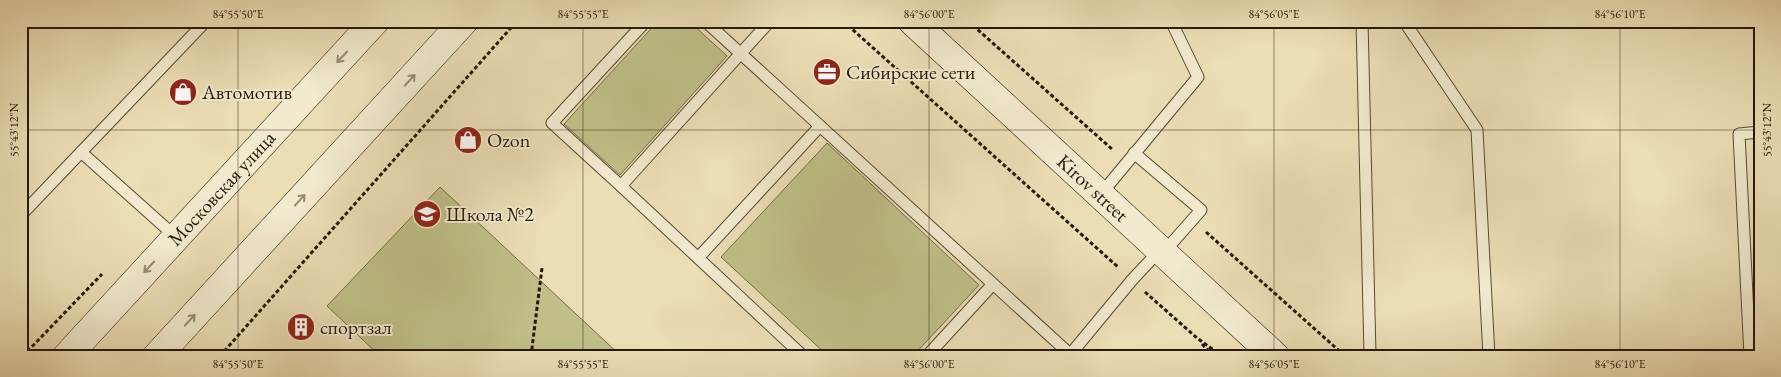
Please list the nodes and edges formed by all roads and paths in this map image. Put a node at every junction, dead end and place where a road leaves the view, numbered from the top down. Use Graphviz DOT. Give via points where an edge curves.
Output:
graph roads {
  1 [pos="206,21"];
  2 [pos="375,21"];
  3 [pos="464,21"];
  4 [pos="517,21"];
  5 [pos="646,21"];
  6 [pos="705,21"];
  7 [pos="770,21"];
  8 [pos="843,21"];
  9 [pos="912,21"];
  10 [pos="1171,21"];
  11 [pos="1362,21"];
  12 [pos="1404,21"];
  13 [pos="741,54"];
  14 [pos="820,126"];
  15 [pos="1760,132"];
  16 [pos="82,152"];
  17 [pos="1134,154"];
  18 [pos="621,186"];
  19 [pos="1100,194"];
  20 [pos="21,209"];
  21 [pos="176,237"];
  22 [pos="1162,251"];
  23 [pos="698,258"];
  24 [pos="542,268"];
  25 [pos="1132,280"];
  26 [pos="993,284"];
  27 [pos="1197,338"];
  28 [pos="1071,355"];
  29 [pos="67,356"];
  30 [pos="157,356"];
  31 [pos="220,356"];
  32 [pos="531,356"];
  33 [pos="803,356"];
  34 [pos="926,356"];
  35 [pos="1214,356"];
  36 [pos="1222,356"];
  37 [pos="1275,356"];
  38 [pos="1368,356"];
  39 [pos="1489,356"];
  40 [pos="1750,356"];
  1 -- 16 [label="lane"];
  2 -- 21 [label="main road, Московская улица, one-way"];
  30 -- 3 [label="main road, one-way"];
  4 -- 31 [label="path"];
  5 -- 18 [label="lane" via="552,123"];
  6 -- 13 [label="lane"];
  7 -- 13 [label="lane"];
  8 -- 25 [label="path"];
  9 -- 19 [label="main road, Kirov street"];
  10 -- 17 [label="lane" via="1198,77"];
  11 -- 38 [label="lane"];
  12 -- 39 [label="lane" via="1477,130"];
  13 -- 14 [label="lane"];
  13 -- 18 [label="lane"];
  14 -- 23 [label="lane"];
  14 -- 26 [label="lane"];
  15 -- 40 [label="lane" via="1739,134"];
  16 -- 20 [label="lane" via="24,212"];
  16 -- 21 [label="lane"];
  17 -- 19 [label="lane"];
  17 -- 22 [label="lane" via="1201,210"];
  18 -- 23 [label="lane"];
  19 -- 22 [label="main road, Kirov street"];
  21 -- 29 [label="main road, Московская улица, one-way"];
  22 -- 25 [label="lane"];
  22 -- 37 [label="main road, Kirov street"];
  23 -- 33 [label="lane"];
  24 -- 32 [label="path"];
  25 -- 27 [label="path"];
  25 -- 28 [label="lane"];
  26 -- 28 [label="lane"];
  26 -- 34 [label="lane"];
  27 -- 35 [label="path"];
  27 -- 36 [label="path"];
}
